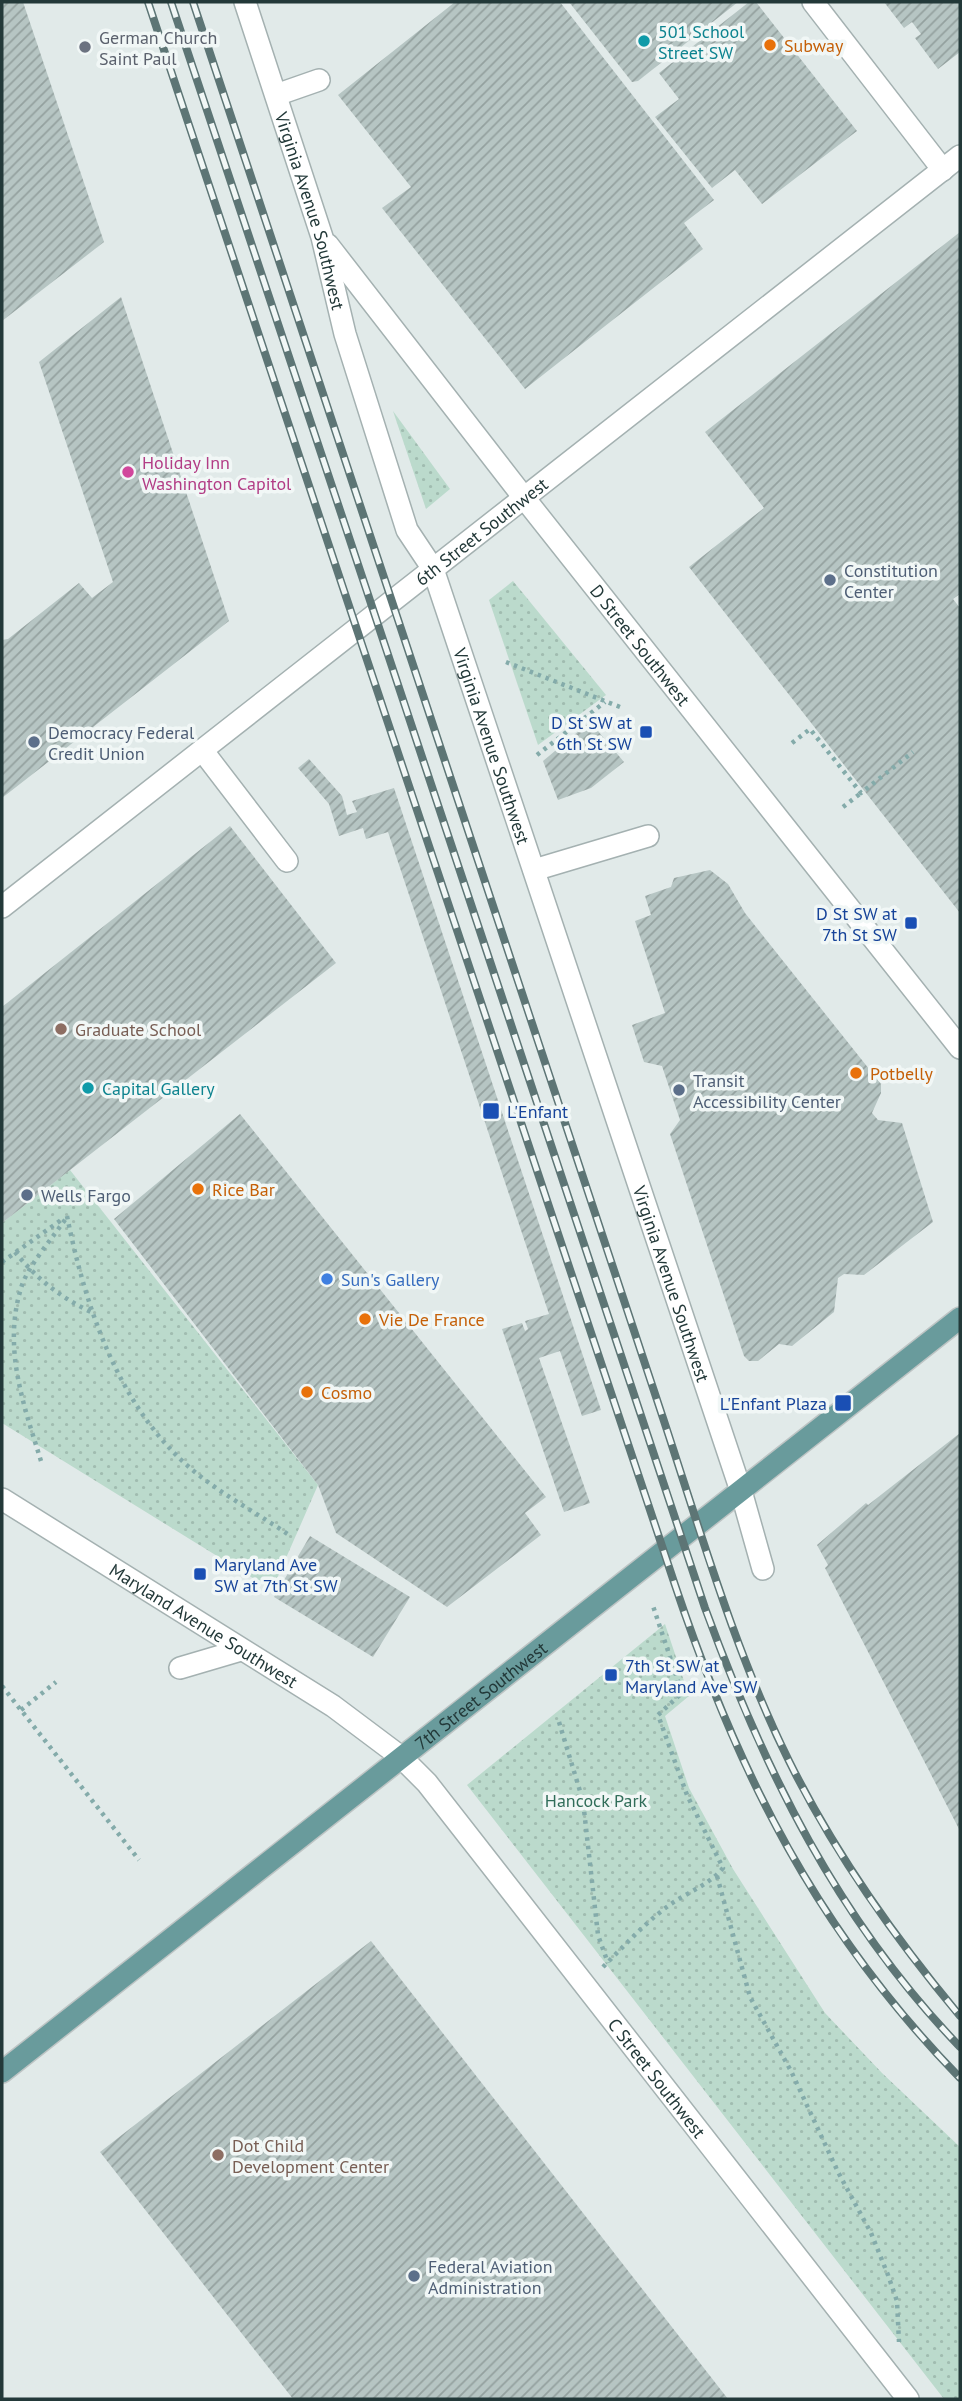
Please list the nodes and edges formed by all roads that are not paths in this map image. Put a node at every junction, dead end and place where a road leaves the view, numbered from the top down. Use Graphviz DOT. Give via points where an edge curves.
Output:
graph roads {
  1 [pos="245,2"];
  2 [pos="813,2"];
  3 [pos="319,80"];
  4 [pos="276,95"];
  5 [pos="960,156"];
  6 [pos="943,170"];
  7 [pos="322,237"];
  8 [pos="525,499"];
  9 [pos="433,569"];
  10 [pos="202,750"];
  11 [pos="648,836"];
  12 [pos="287,861"];
  13 [pos="534,870"];
  14 [pos="2,907"];
  15 [pos="960,1048"];
  16 [pos="960,1318"];
  17 [pos="741,1491"];
  18 [pos="2,1499"];
  19 [pos="763,1569"];
  20 [pos="241,1650"];
  21 [pos="180,1668"];
  22 [pos="401,1757"];
  23 [pos="2,2072"];
  24 [pos="908,2399"];
  1 -- 4 [label="street, Virginia Avenue Southwest"];
  2 -- 6 [label="street"];
  3 -- 4 [label="street"];
  4 -- 7 [label="street, Virginia Avenue Southwest"];
  5 -- 6 [label="street, 6th Street Southwest"];
  6 -- 8 [label="street, 6th Street Southwest"];
  7 -- 8 [label="street, D Street Southwest"];
  7 -- 9 [label="street, Virginia Avenue Southwest" via="345,334 407,530"];
  8 -- 9 [label="street, 6th Street Southwest"];
  8 -- 15 [label="street, D Street Southwest"];
  9 -- 10 [label="street, 6th Street Southwest"];
  9 -- 13 [label="street, Virginia Avenue Southwest"];
  10 -- 12 [label="street"];
  10 -- 14 [label="street, 6th Street Southwest"];
  11 -- 13 [label="street"];
  13 -- 17 [label="street, Virginia Avenue Southwest"];
  16 -- 17 [label="main road, 7th Street Southwest"];
  17 -- 19 [label="street, Virginia Avenue Southwest"];
  17 -- 22 [label="main road, 7th Street Southwest"];
  18 -- 20 [label="street, Maryland Avenue Southwest"];
  20 -- 21 [label="street"];
  20 -- 22 [label="street, Maryland Avenue Southwest" via="333,1706"];
  22 -- 23 [label="main road, 7th Street Southwest"];
  22 -- 24 [label="street, C Street Southwest" via="444,1805"];
}
